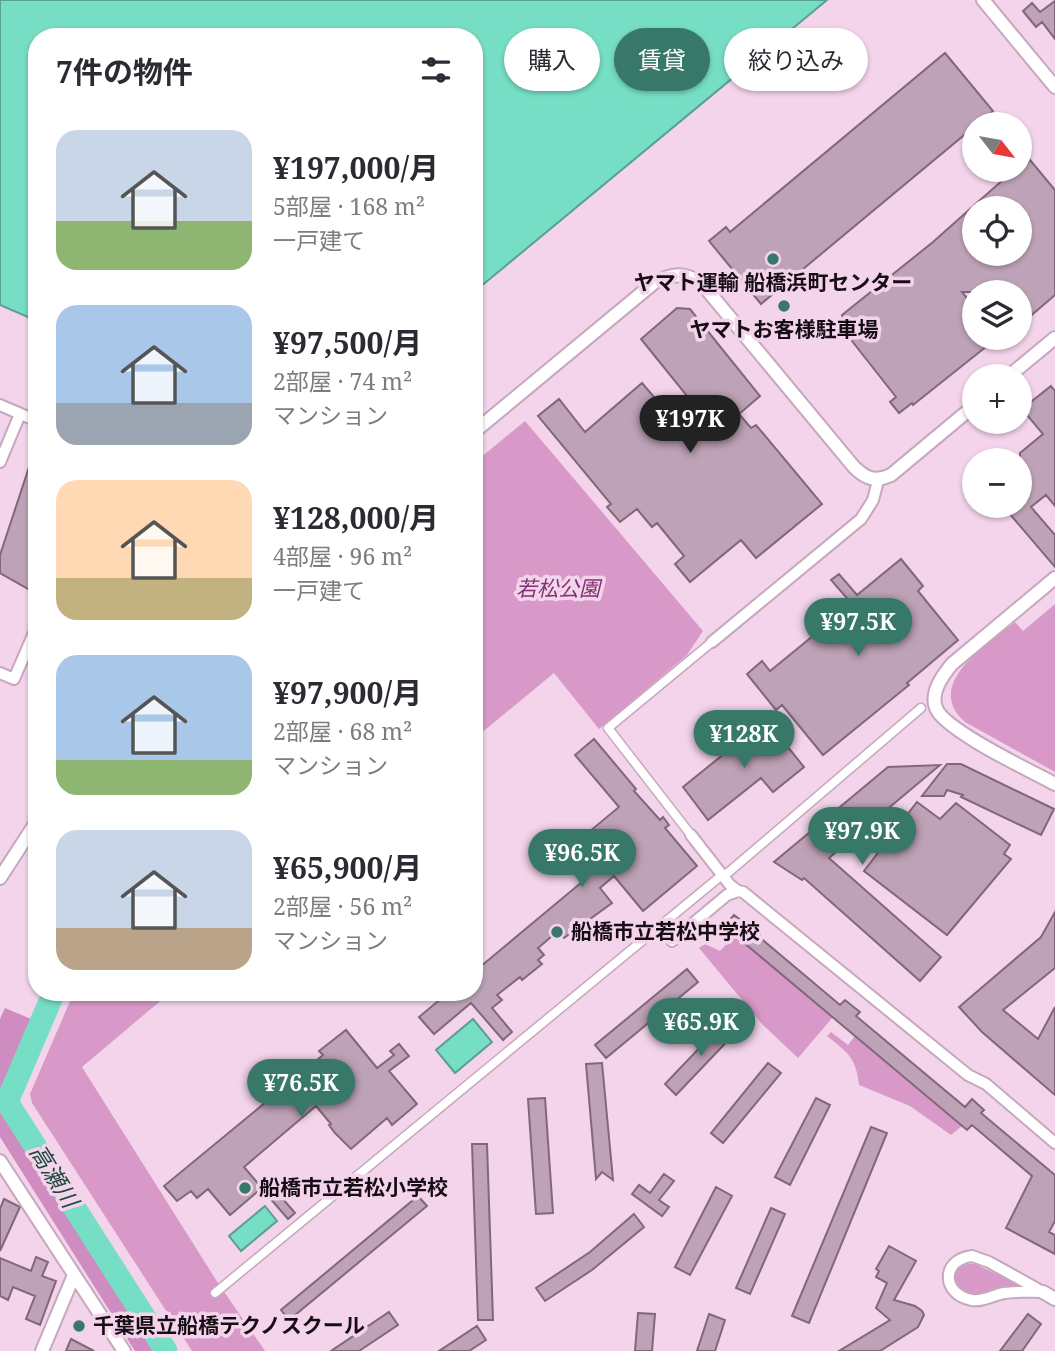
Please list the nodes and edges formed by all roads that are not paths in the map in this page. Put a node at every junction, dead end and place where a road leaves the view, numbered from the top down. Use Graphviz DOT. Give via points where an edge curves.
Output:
graph roads {
  1 [pos="983,0"];
  2 [pos="1055,87"];
  3 [pos="1055,338"];
  4 [pos="1024,364"];
  5 [pos="0,405"];
  6 [pos="20,414"];
  7 [pos="962,416"];
  8 [pos="28,417"];
  9 [pos="483,425"];
  10 [pos="0,462"];
  11 [pos="878,481"];
  12 [pos="1055,578"];
  13 [pos="712,642"];
  14 [pos="28,647"];
  15 [pos="0,673"];
  16 [pos="921,708"];
  17 [pos="1055,784"];
  18 [pos="28,835"];
  19 [pos="691,835"];
  20 [pos="723,876"];
  21 [pos="0,878"];
  22 [pos="738,891"];
  23 [pos="672,941"];
  24 [pos="1055,1143"];
  25 [pos="0,1161"];
  26 [pos="74,1275"];
  27 [pos="215,1293"];
  28 [pos="1042,1293"];
  29 [pos="1055,1299"];
  30 [pos="42,1351"];
  31 [pos="124,1351"];
  1 -- 2 [label="street"];
  3 -- 4 [label="street"];
  5 -- 6 [label="street"];
  6 -- 8 [label="street"];
  6 -- 10 [label="street"];
  7 -- 11 [label="street"];
  9 -- 11 [label="street" via="655,282 681,274 703,285 854,467"];
  11 -- 13 [label="street" via="861,519"];
  12 -- 17 [label="street" via="952,664 934,699 936,710 963,733"];
  13 -- 19 [label="street" via="608,728"];
  14 -- 15 [label="street" via="14,679"];
  16 -- 20 [label="street"];
  18 -- 21 [label="street"];
  19 -- 20 [label="street"];
  20 -- 22 [label="street"];
  20 -- 27 [label="street"];
  22 -- 23 [label="street"];
  22 -- 24 [label="street"];
  25 -- 26 [label="street"];
  26 -- 30 [label="street"];
  26 -- 31 [label="street"];
  28 -- 28 [label="street" via="1001,1293 975,1301 954,1292 949,1274 952,1264 972,1256"];
  28 -- 29 [label="street"];
}
